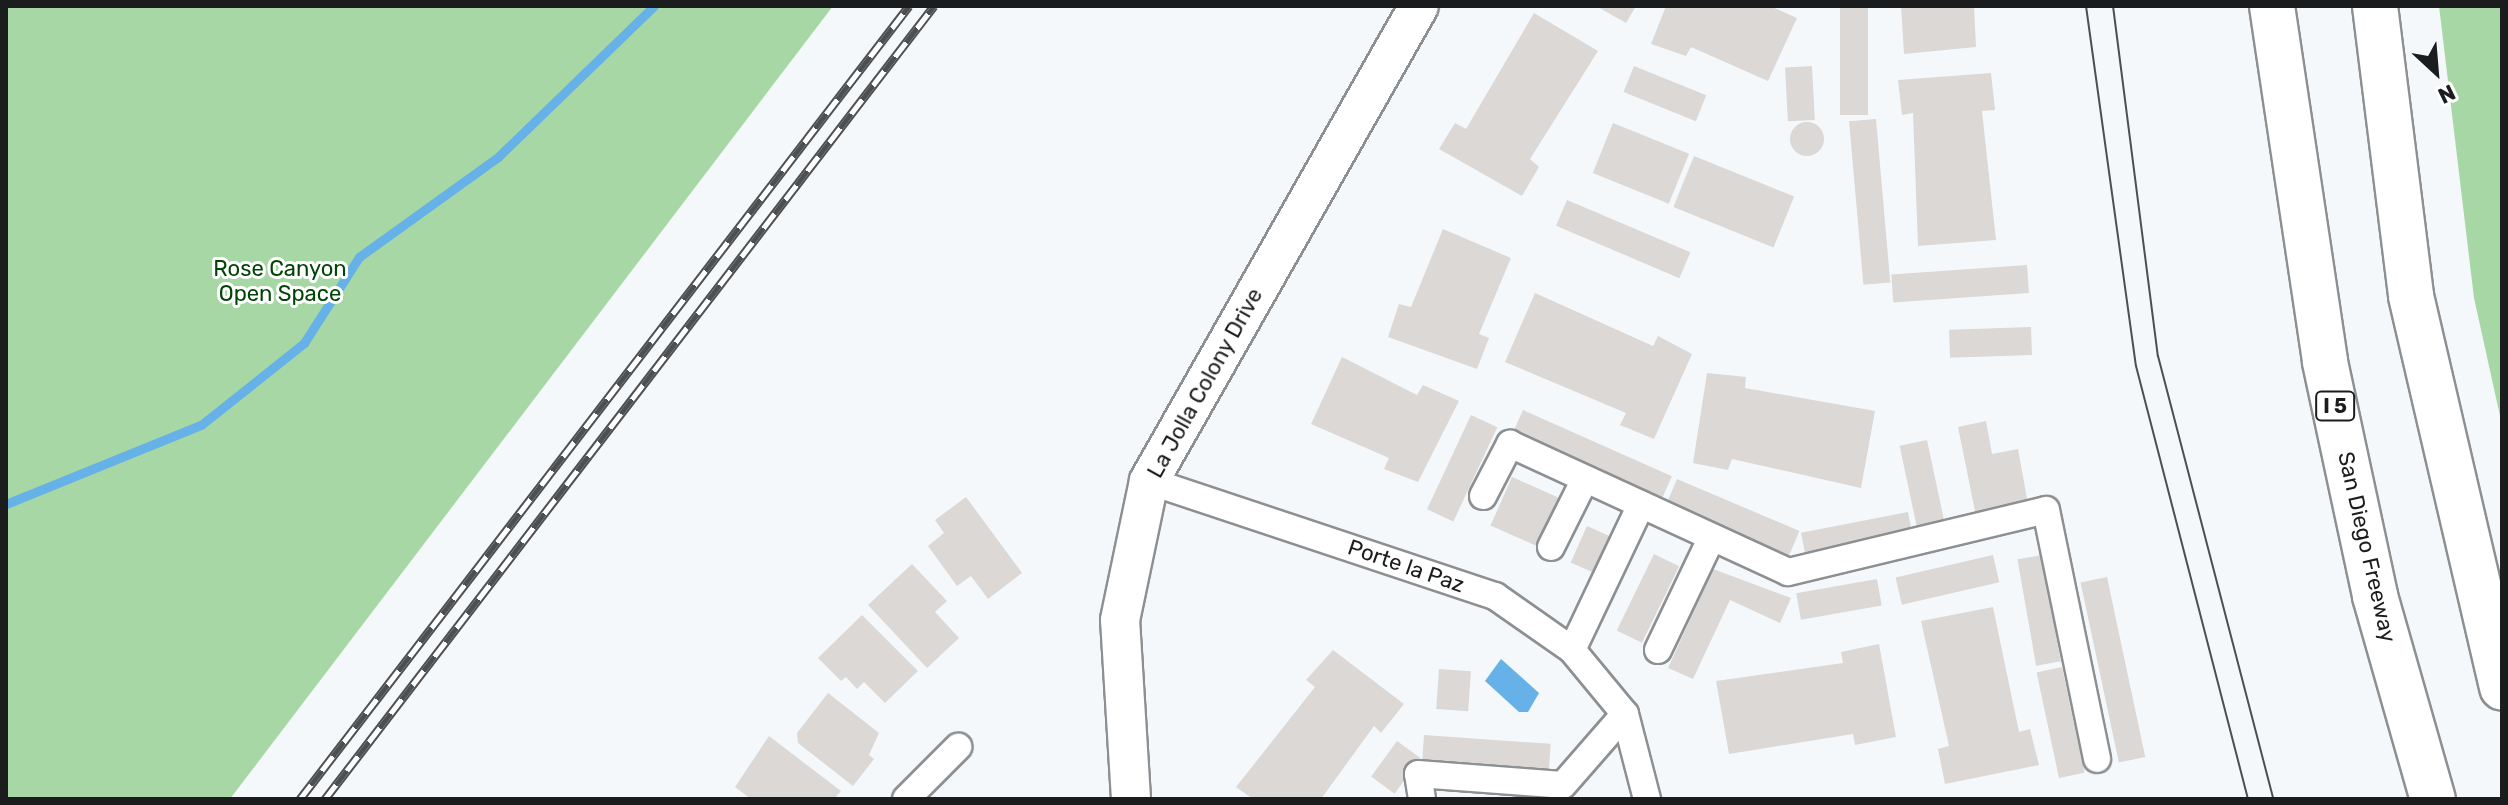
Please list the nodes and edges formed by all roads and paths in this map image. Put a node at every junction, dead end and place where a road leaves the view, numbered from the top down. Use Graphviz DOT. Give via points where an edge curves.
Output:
graph roads {
  1 [pos="1419,6"];
  2 [pos="2272,6"];
  3 [pos="2375,6"];
  4 [pos="1585,479"];
  5 [pos="1149,481"];
  6 [pos="1483,496"];
  7 [pos="1641,505"];
  8 [pos="1712,537"];
  9 [pos="1551,547"];
  10 [pos="1572,650"];
  11 [pos="1658,650"];
  12 [pos="2502,688"];
  13 [pos="1625,714"];
  14 [pos="958,747"];
  15 [pos="2097,759"];
  16 [pos="906,799"];
  17 [pos="1131,799"];
  18 [pos="1422,799"];
  19 [pos="1647,799"];
  20 [pos="2433,799"];
  1 -- 5 [label="street, La Jolla Colony Drive"];
  2 -- 20 [label="highway, San Diego Freeway / I 5" via="2325,362 2375,596"];
  3 -- 12 [label="highway" via="2411,296"];
  4 -- 6 [label="street" via="1510,444"];
  4 -- 7 [label="street"];
  4 -- 9 [label="street"];
  5 -- 10 [label="street, Porte la Paz" via="1495,596"];
  5 -- 17 [label="street, La Jolla Colony Drive" via="1120,620"];
  7 -- 8 [label="street"];
  7 -- 10 [label="street"];
  8 -- 11 [label="street"];
  8 -- 15 [label="street" via="1788,572 2046,510"];
  10 -- 13 [label="street, Porte la Paz"];
  13 -- 18 [label="street" via="1563,785 1418,774"];
  13 -- 19 [label="street"];
  14 -- 16 [label="street"];
}
